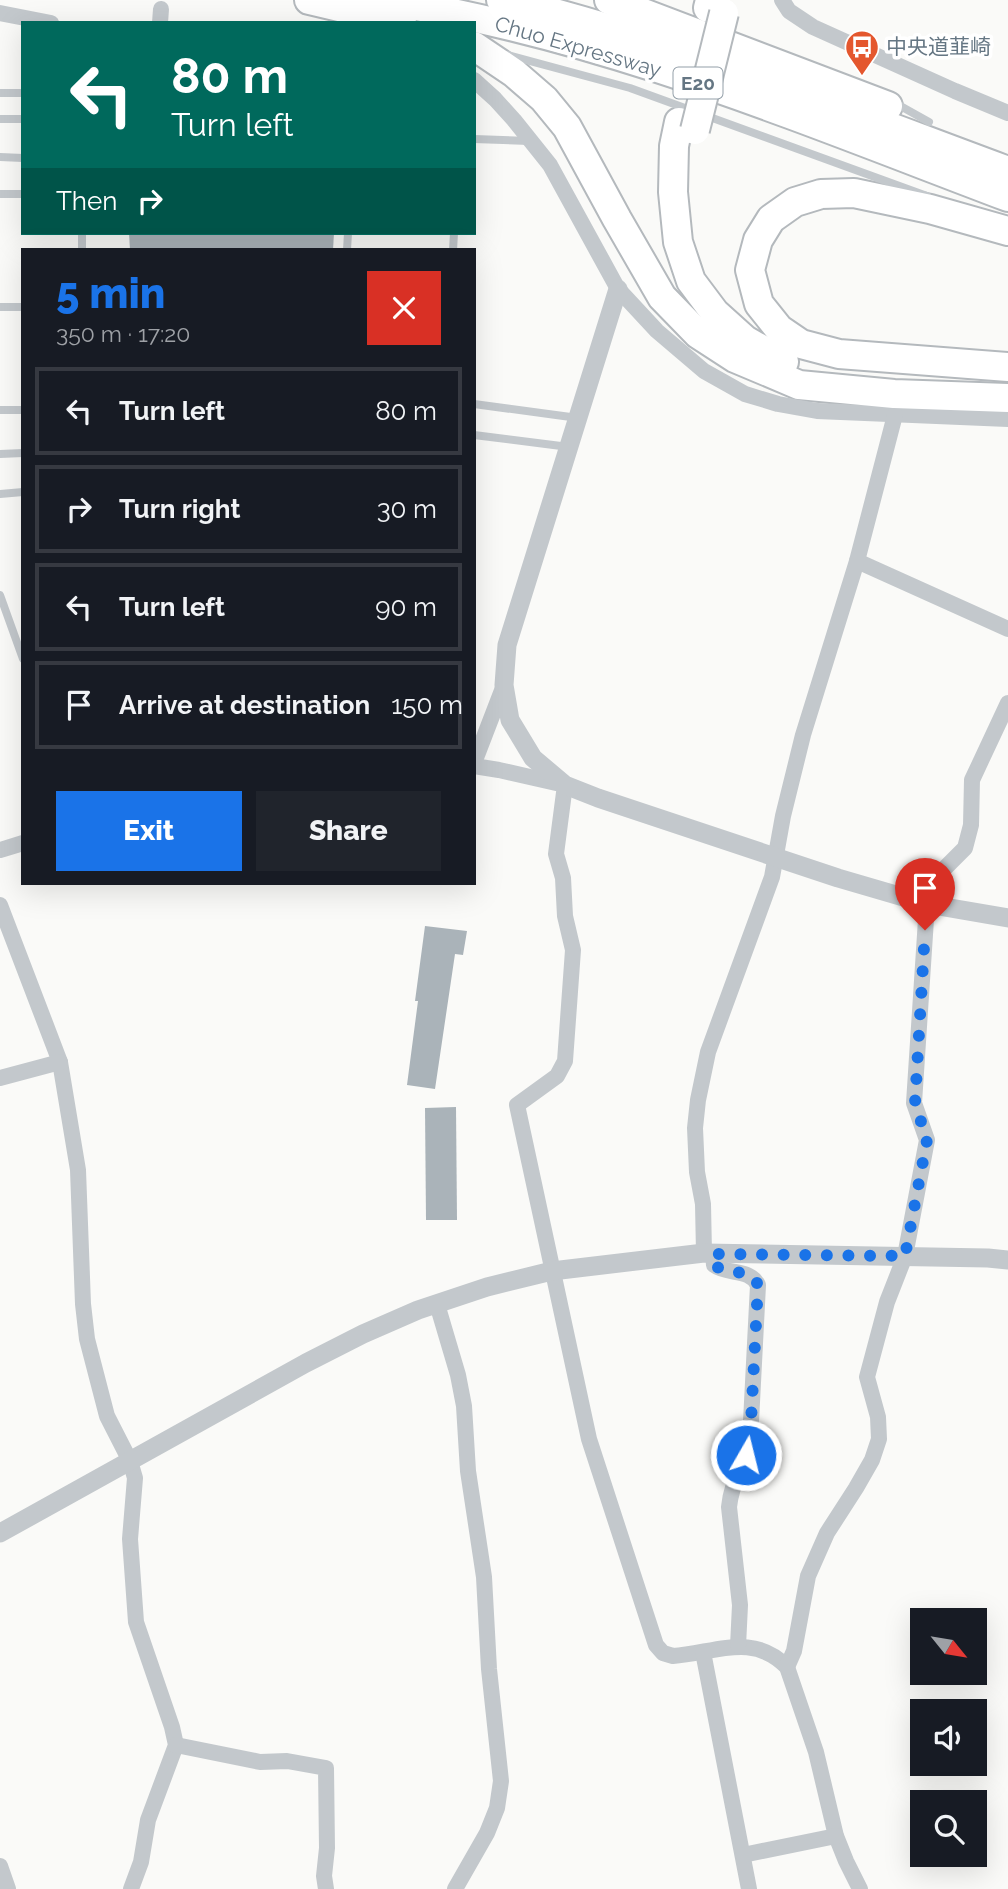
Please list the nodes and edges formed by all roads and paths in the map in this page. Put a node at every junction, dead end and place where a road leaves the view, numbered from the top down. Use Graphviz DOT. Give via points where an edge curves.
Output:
graph roads {
  1 [pos="309,0"];
  2 [pos="379,0"];
  3 [pos="502,0"];
  4 [pos="609,0"];
  5 [pos="782,0"];
  6 [pos="718,5"];
  7 [pos="0,13"];
  8 [pos="41,21"];
  9 [pos="397,21"];
  10 [pos="476,46"];
  11 [pos="476,82"];
  12 [pos="0,93"];
  13 [pos="21,93"];
  14 [pos="1008,113"];
  15 [pos="0,119"];
  16 [pos="21,120"];
  17 [pos="687,126"];
  18 [pos="476,139"];
  19 [pos="532,141"];
  20 [pos="1008,152"];
  21 [pos="0,157"];
  22 [pos="21,158"];
  23 [pos="1008,171"];
  24 [pos="0,194"];
  25 [pos="21,194"];
  26 [pos="1008,197"];
  27 [pos="941,201"];
  28 [pos="950,206"];
  29 [pos="979,223"];
  30 [pos="1008,231"];
  31 [pos="618,289"];
  32 [pos="0,307"];
  33 [pos="21,307"];
  34 [pos="1008,368"];
  35 [pos="1008,373"];
  36 [pos="1008,396"];
  37 [pos="476,404"];
  38 [pos="0,410"];
  39 [pos="21,410"];
  40 [pos="895,415"];
  41 [pos="578,418"];
  42 [pos="1008,419"];
  43 [pos="476,435"];
  44 [pos="569,447"];
  45 [pos="21,453"];
  46 [pos="0,454"];
  47 [pos="21,492"];
  48 [pos="0,494"];
  49 [pos="857,561"];
  50 [pos="0,595"];
  51 [pos="1008,629"];
  52 [pos="21,653"];
  53 [pos="504,685"];
  54 [pos="1008,703"];
  55 [pos="476,760"];
  56 [pos="476,765"];
  57 [pos="565,785"];
  58 [pos="21,844"];
  59 [pos="0,850"];
  60 [pos="776,858"];
  61 [pos="927,904"];
  62 [pos="0,905"];
  63 [pos="1008,918"];
  64 [pos="60,1062"];
  65 [pos="0,1078"];
  66 [pos="708,1254"];
  67 [pos="905,1256"];
  68 [pos="1008,1260"];
  69 [pos="552,1271"];
  70 [pos="437,1304"];
  71 [pos="130,1461"];
  72 [pos="0,1533"];
  73 [pos="738,1646"];
  74 [pos="703,1652"];
  75 [pos="787,1667"];
  76 [pos="176,1745"];
  77 [pos="836,1836"];
  78 [pos="743,1855"];
  79 [pos="0,1866"];
  80 [pos="8,1889"];
  81 [pos="131,1889"];
  82 [pos="326,1889"];
  83 [pos="455,1889"];
  84 [pos="749,1889"];
  85 [pos="860,1889"];
  1 -- 9 [label="highway"];
  2 -- 26 [label="highway, Chuo Expressway / E20" via="501,24 600,50"];
  3 -- 23 [label="highway, Chuo Expressway / E20" via="670,48"];
  4 -- 20 [label="highway"];
  5 -- 14 [label="street" via="789,11 813,27"];
  6 -- 17 [label="highway, bridge"];
  7 -- 8 [label="street"];
  10 -- 27 [label="lane" via="630,88"];
  10 -- 36 [label="highway" via="534,90 567,127 662,297 698,334 735,358 799,384 894,394"];
  11 -- 19 [label="street"];
  12 -- 13 [label="lane"];
  15 -- 16 [label="lane"];
  17 -- 35 [label="highway" via="692,231 705,271 724,301 760,336 796,356 851,368"];
  17 -- 36 [label="highway" via="674,146 678,242 691,281 715,313 745,340 792,366"];
  18 -- 19 [label="lane"];
  19 -- 31 [label="street" via="550,165"];
  21 -- 22 [label="lane"];
  24 -- 25 [label="lane"];
  28 -- 29 [label="lane"];
  29 -- 30 [label="highway"];
  29 -- 34 [label="highway" via="854,192 821,194 795,202 771,219 758,240 750,270 760,304 779,329 801,344 839,354"];
  31 -- 40 [label="street" via="683,354 746,394 817,411"];
  31 -- 41 [label="street"];
  32 -- 33 [label="lane"];
  37 -- 41 [label="lane"];
  38 -- 39 [label="lane"];
  40 -- 42 [label="street"];
  40 -- 49 [label="street"];
  41 -- 44 [label="street"];
  43 -- 44 [label="lane"];
  44 -- 53 [label="street" via="507,645"];
  45 -- 46 [label="lane"];
  47 -- 48 [label="lane"];
  49 -- 51 [label="street"];
  49 -- 60 [label="street" via="803,736"];
  50 -- 52 [label="lane"];
  53 -- 55 [label="street"];
  53 -- 57 [label="street" via="510,720 533,758"];
  54 -- 61 [label="street" via="972,780 971,825 965,848 933,880"];
  56 -- 57 [label="street"];
  57 -- 60 [label="street"];
  57 -- 69 [label="street" via="556,854 573,950 565,1061 557,1076 517,1105"];
  58 -- 59 [label="street"];
  60 -- 61 [label="street"];
  60 -- 66 [label="street" via="708,1052 698,1100 697,1172"];
  61 -- 63 [label="street"];
  61 -- 67 [label="street" via="915,1103 927,1140"];
  62 -- 64 [label="street"];
  64 -- 65 [label="street"];
  64 -- 71 [label="street" via="78,1170 87,1339 107,1416"];
  66 -- 67 [label="street"];
  66 -- 69 [label="street"];
  66 -- 73 [label="street" via="720,1270 748,1274 758,1285 750,1441 729,1507 740,1605"];
  67 -- 68 [label="street"];
  67 -- 75 [label="street" via="867,1377 879,1439 808,1576"];
  69 -- 70 [label="street"];
  69 -- 74 [label="street" via="589,1439 656,1645 673,1657"];
  70 -- 71 [label="street" via="306,1363"];
  70 -- 83 [label="street" via="464,1406 501,1781 487,1833"];
  71 -- 72 [label="street"];
  71 -- 76 [label="street" via="135,1478 130,1539 136,1622"];
  73 -- 74 [label="street"];
  73 -- 75 [label="street" via="768,1652"];
  74 -- 78 [label="street"];
  75 -- 77 [label="street" via="816,1752"];
  76 -- 81 [label="street" via="148,1820"];
  76 -- 82 [label="street" via="260,1762 326,1768"];
  77 -- 78 [label="street"];
  77 -- 85 [label="street"];
  78 -- 84 [label="street"];
  79 -- 80 [label="street"];
}
